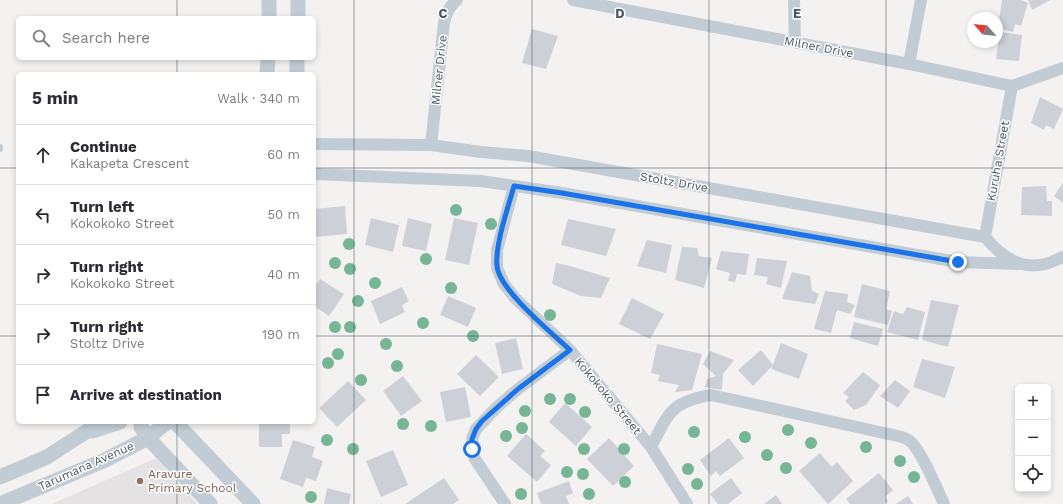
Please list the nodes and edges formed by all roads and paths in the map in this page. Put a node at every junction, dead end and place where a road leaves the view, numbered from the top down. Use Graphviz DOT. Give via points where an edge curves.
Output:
graph roads {
  1 [pos="269,0"];
  2 [pos="298,0"];
  3 [pos="457,0"];
  4 [pos="573,0"];
  5 [pos="794,0"];
  6 [pos="921,0"];
  7 [pos="620,4"];
  8 [pos="269,16"];
  9 [pos="298,16"];
  10 [pos="795,42"];
  11 [pos="268,60"];
  12 [pos="297,60"];
  13 [pos="908,64"];
  14 [pos="1063,68"];
  15 [pos="267,72"];
  16 [pos="297,72"];
  17 [pos="1012,86"];
  18 [pos="316,144"];
  19 [pos="431,145"];
  20 [pos="316,174"];
  21 [pos="514,186"];
  22 [pos="985,237"];
  23 [pos="1063,257"];
  24 [pos="1023,265"];
  25 [pos="570,350"];
  26 [pos="98,424"];
  27 [pos="114,424"];
  28 [pos="141,424"];
  29 [pos="165,424"];
  30 [pos="177,424"];
  31 [pos="81,435"];
  32 [pos="148,438"];
  33 [pos="651,447"];
  34 [pos="0,476"];
  35 [pos="0,504"];
  36 [pos="210,504"];
  37 [pos="253,504"];
  38 [pos="505,504"];
  39 [pos="687,504"];
  40 [pos="944,504"];
  1 -- 8 [label="street"];
  2 -- 9 [label="street"];
  3 -- 19 [label="street, Milner Drive" via="446,13 444,23"];
  4 -- 7 [label="street, Milner Drive"];
  5 -- 10 [label="street"];
  6 -- 13 [label="street"];
  7 -- 10 [label="street, Milner Drive"];
  10 -- 13 [label="street, Milner Drive"];
  11 -- 15 [label="street"];
  12 -- 16 [label="street"];
  13 -- 17 [label="street, Milner Drive"];
  14 -- 17 [label="street"];
  17 -- 22 [label="street, Kuruha Street"];
  18 -- 19 [label="street, Stoltz Drive"];
  19 -- 22 [label="street, Stoltz Drive" via="528,156"];
  20 -- 21 [label="street" via="481,181"];
  21 -- 24 [label="street" via="958,262"];
  21 -- 25 [label="street, Kokokoko Street" via="497,250 497,268 504,284 515,298"];
  22 -- 24 [label="street" via="1006,257"];
  23 -- 24 [label="street" via="1039,266"];
  25 -- 33 [label="street, Kokokoko Street"];
  25 -- 38 [label="street" via="518,389 476,429 472,439 475,459"];
  26 -- 31 [label="street, Tarumana Avenue"];
  27 -- 31 [label="street"];
  28 -- 32 [label="street"];
  29 -- 32 [label="street, Tarumana Avenue"];
  30 -- 37 [label="street"];
  31 -- 34 [label="street, Tarumana Avenue" via="47,457"];
  32 -- 35 [label="street, Tarumana Avenue" via="103,461"];
  32 -- 36 [label="street"];
  33 -- 39 [label="street, Kokokoko Street"];
  33 -- 40 [label="street" via="669,413 681,403 710,395 910,440 918,450"];
}
